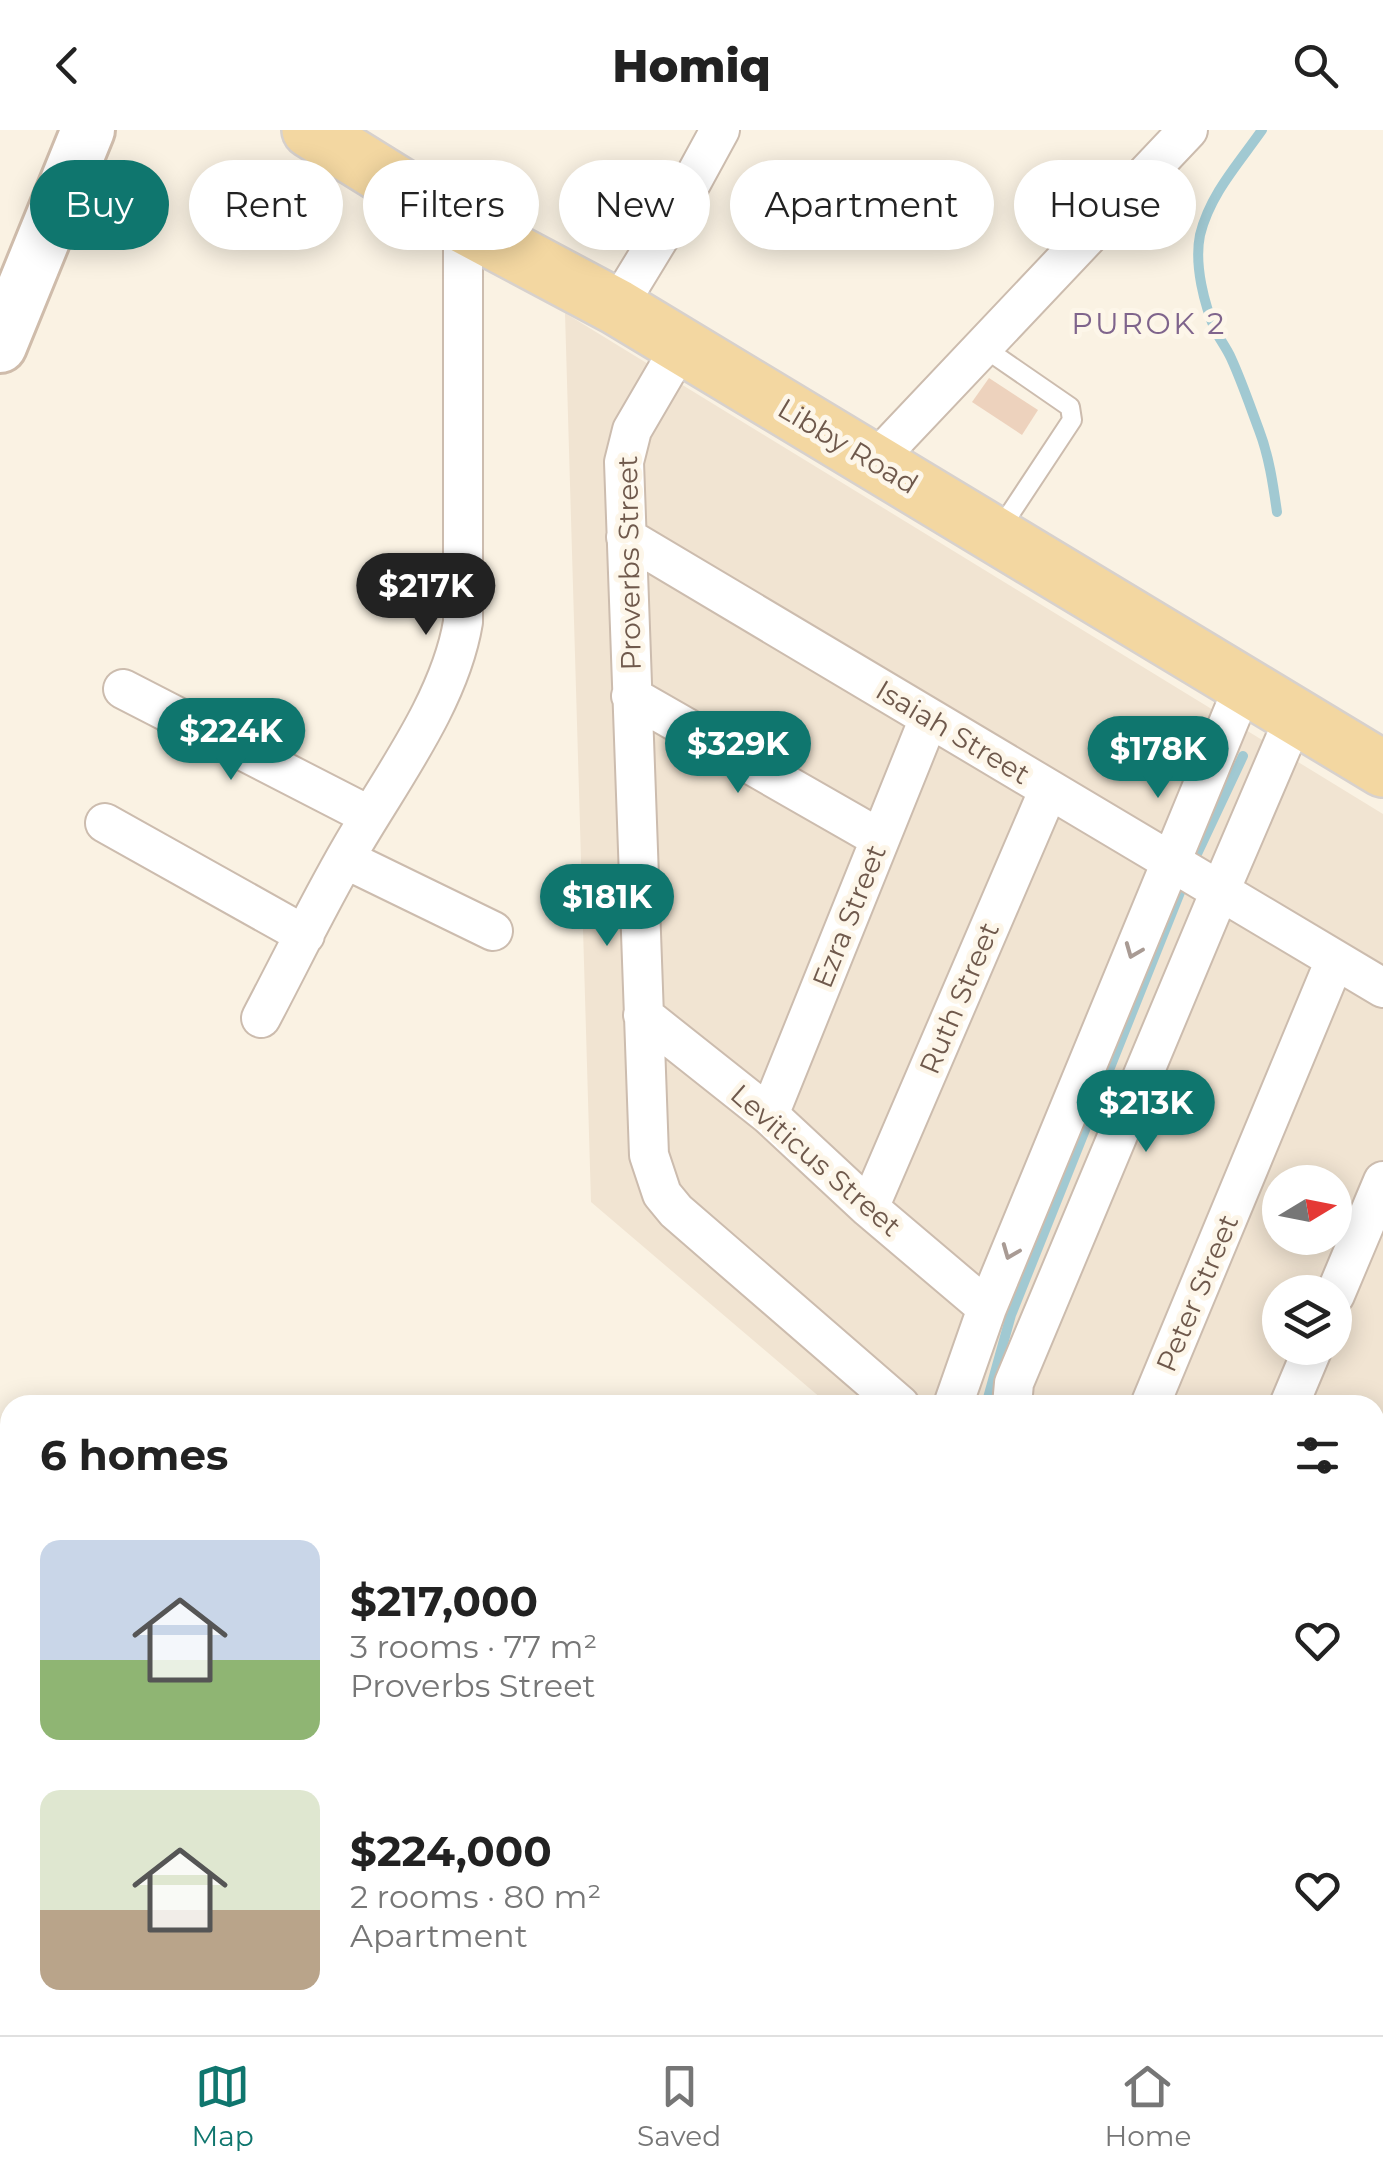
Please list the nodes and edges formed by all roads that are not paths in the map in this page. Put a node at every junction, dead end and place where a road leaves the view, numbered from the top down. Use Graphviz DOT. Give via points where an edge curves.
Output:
graph roads {
  1 [pos="88,130"];
  2 [pos="310,130"];
  3 [pos="720,130"];
  4 [pos="1188,130"];
  5 [pos="363,163"];
  6 [pos="464,250"];
  7 [pos="510,250"];
  8 [pos="616,307"];
  9 [pos="0,346"];
  10 [pos="681,346"];
  11 [pos="983,347"];
  12 [pos="874,462"];
  13 [pos="996,535"];
  14 [pos="626,536"];
  15 [pos="1244,685"];
  16 [pos="123,689"];
  17 [pos="631,696"];
  18 [pos="1295,716"];
  19 [pos="930,718"];
  20 [pos="1383,769"];
  21 [pos="1049,789"];
  22 [pos="370,816"];
  23 [pos="105,823"];
  24 [pos="880,838"];
  25 [pos="345,859"];
  26 [pos="1170,861"];
  27 [pos="1220,890"];
  28 [pos="493,931"];
  29 [pos="305,935"];
  30 [pos="1336,960"];
  31 [pos="1383,988"];
  32 [pos="643,1014"];
  33 [pos="261,1018"];
  34 [pos="770,1114"];
  35 [pos="1383,1181"];
  36 [pos="870,1208"];
  37 [pos="1344,1275"];
  38 [pos="987,1308"];
  39 [pos="1306,1365"];
  40 [pos="889,1395"];
  41 [pos="957,1395"];
  42 [pos="1013,1395"];
  43 [pos="1154,1395"];
  44 [pos="1293,1395"];
  1 -- 9 [label="street"];
  2 -- 5 [label="main road, Libby Road"];
  3 -- 8 [label="street"];
  4 -- 11 [label="street"];
  6 -- 22 [label="street" via="463,622 451,672"];
  7 -- 8 [label="main road, Libby Road"];
  8 -- 10 [label="main road, Libby Road"];
  10 -- 12 [label="main road, Libby Road"];
  10 -- 14 [label="street, Proverbs Street" via="626,446"];
  11 -- 12 [label="street"];
  11 -- 13 [label="lane" via="1070,407 1072,420"];
  12 -- 13 [label="main road, Libby Road"];
  13 -- 15 [label="main road, Libby Road"];
  14 -- 17 [label="street, Proverbs Street"];
  14 -- 19 [label="street, Isaiah Street"];
  15 -- 18 [label="main road, Libby Road"];
  15 -- 26 [label="street"];
  16 -- 22 [label="street"];
  17 -- 24 [label="street"];
  17 -- 32 [label="street, Proverbs Street"];
  18 -- 20 [label="main road, Libby Road"];
  18 -- 27 [label="street"];
  19 -- 21 [label="street, Isaiah Street"];
  19 -- 24 [label="street, Ezra Street"];
  21 -- 26 [label="street, Isaiah Street"];
  21 -- 36 [label="street, Ruth Street"];
  22 -- 25 [label="street"];
  23 -- 29 [label="street"];
  24 -- 34 [label="street, Ezra Street"];
  25 -- 28 [label="street"];
  25 -- 29 [label="street"];
  26 -- 27 [label="street, Isaiah Street"];
  26 -- 38 [label="street, one-way"];
  27 -- 30 [label="street, Isaiah Street"];
  27 -- 42 [label="street"];
  29 -- 33 [label="street"];
  30 -- 31 [label="street, Isaiah Street"];
  30 -- 43 [label="street, Peter Street"];
  32 -- 34 [label="street, Leviticus Street"];
  32 -- 40 [label="street, Proverbs Street" via="649,1155 662,1194"];
  34 -- 36 [label="street, Leviticus Street"];
  35 -- 37 [label="street"];
  36 -- 38 [label="street, Leviticus Street"];
  38 -- 41 [label="street"];
  39 -- 44 [label="street"];
}
